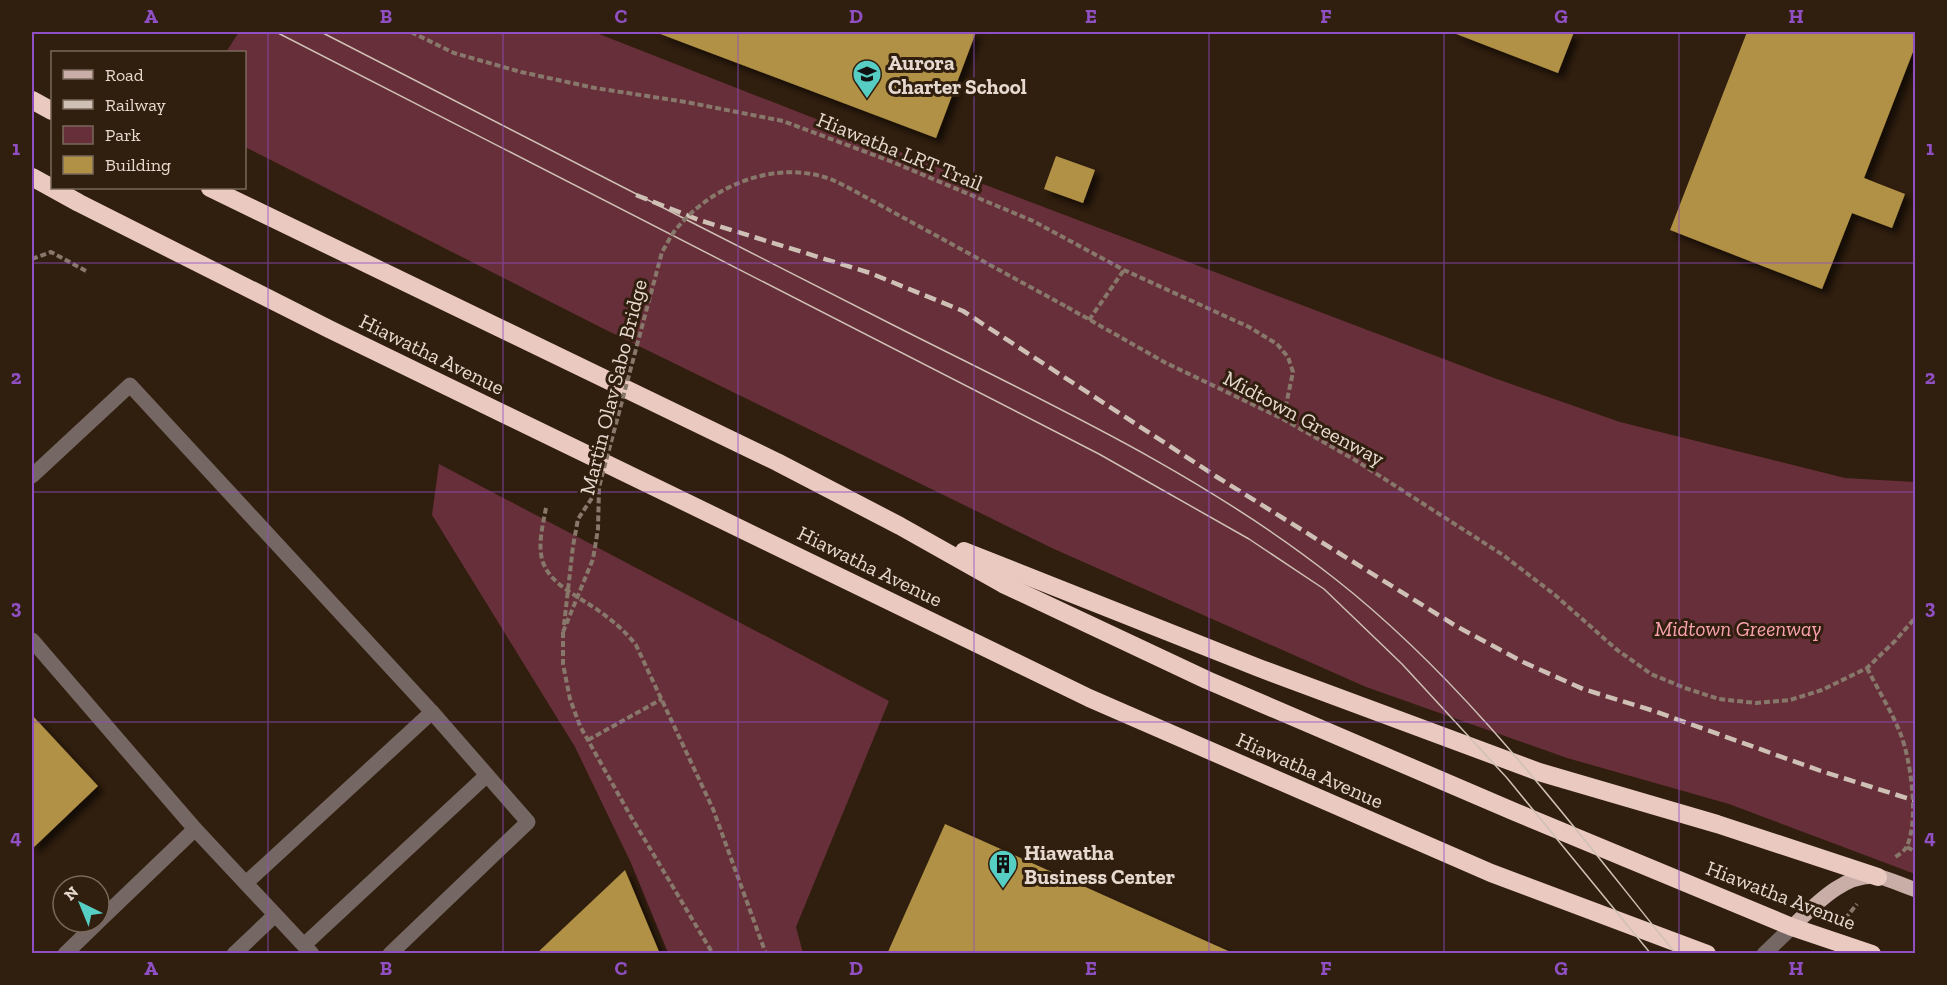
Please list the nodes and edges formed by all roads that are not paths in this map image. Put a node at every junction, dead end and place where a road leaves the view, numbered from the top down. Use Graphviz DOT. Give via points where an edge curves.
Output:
graph roads {
  1 [pos="32,100"];
  2 [pos="51,110"];
  3 [pos="32,177"];
  4 [pos="51,188"];
  5 [pos="54,189"];
  6 [pos="212,189"];
  7 [pos="32,476"];
  8 [pos="900,526"];
  9 [pos="32,640"];
  10 [pos="432,712"];
  11 [pos="487,775"];
  12 [pos="195,829"];
  13 [pos="1878,877"];
  14 [pos="246,883"];
  15 [pos="1916,890"];
  16 [pos="111,910"];
  17 [pos="275,915"];
  18 [pos="1791,927"];
  19 [pos="86,934"];
  20 [pos="308,949"];
  21 [pos="65,954"];
  22 [pos="234,954"];
  23 [pos="390,954"];
  24 [pos="1707,954"];
  25 [pos="1764,954"];
  26 [pos="1872,954"];
  1 -- 2 [label="highway"];
  3 -- 4 [label="highway, Hiawatha Avenue"];
  5 -- 24 [label="highway, Hiawatha Avenue" via="318,323 1089,698 1491,873"];
  6 -- 8 [label="highway, Hiawatha Avenue" via="766,456"];
  7 -- 10 [label="street" via="130,386"];
  8 -- 13 [label="highway" via="1259,668 1539,772"];
  8 -- 18 [label="highway, Hiawatha Avenue" via="1003,584 1207,680"];
  9 -- 12 [label="street"];
  10 -- 11 [label="street"];
  10 -- 14 [label="street"];
  11 -- 20 [label="street"];
  11 -- 23 [label="street" via="528,822"];
  12 -- 14 [label="street"];
  12 -- 16 [label="street"];
  13 -- 15 [label="main road"];
  13 -- 18 [label="main road" via="1835,889"];
  14 -- 17 [label="street"];
  17 -- 20 [label="street"];
  17 -- 22 [label="street"];
  18 -- 25 [label="street"];
  18 -- 26 [label="highway, Hiawatha Avenue"];
  19 -- 21 [label="street"];
}
